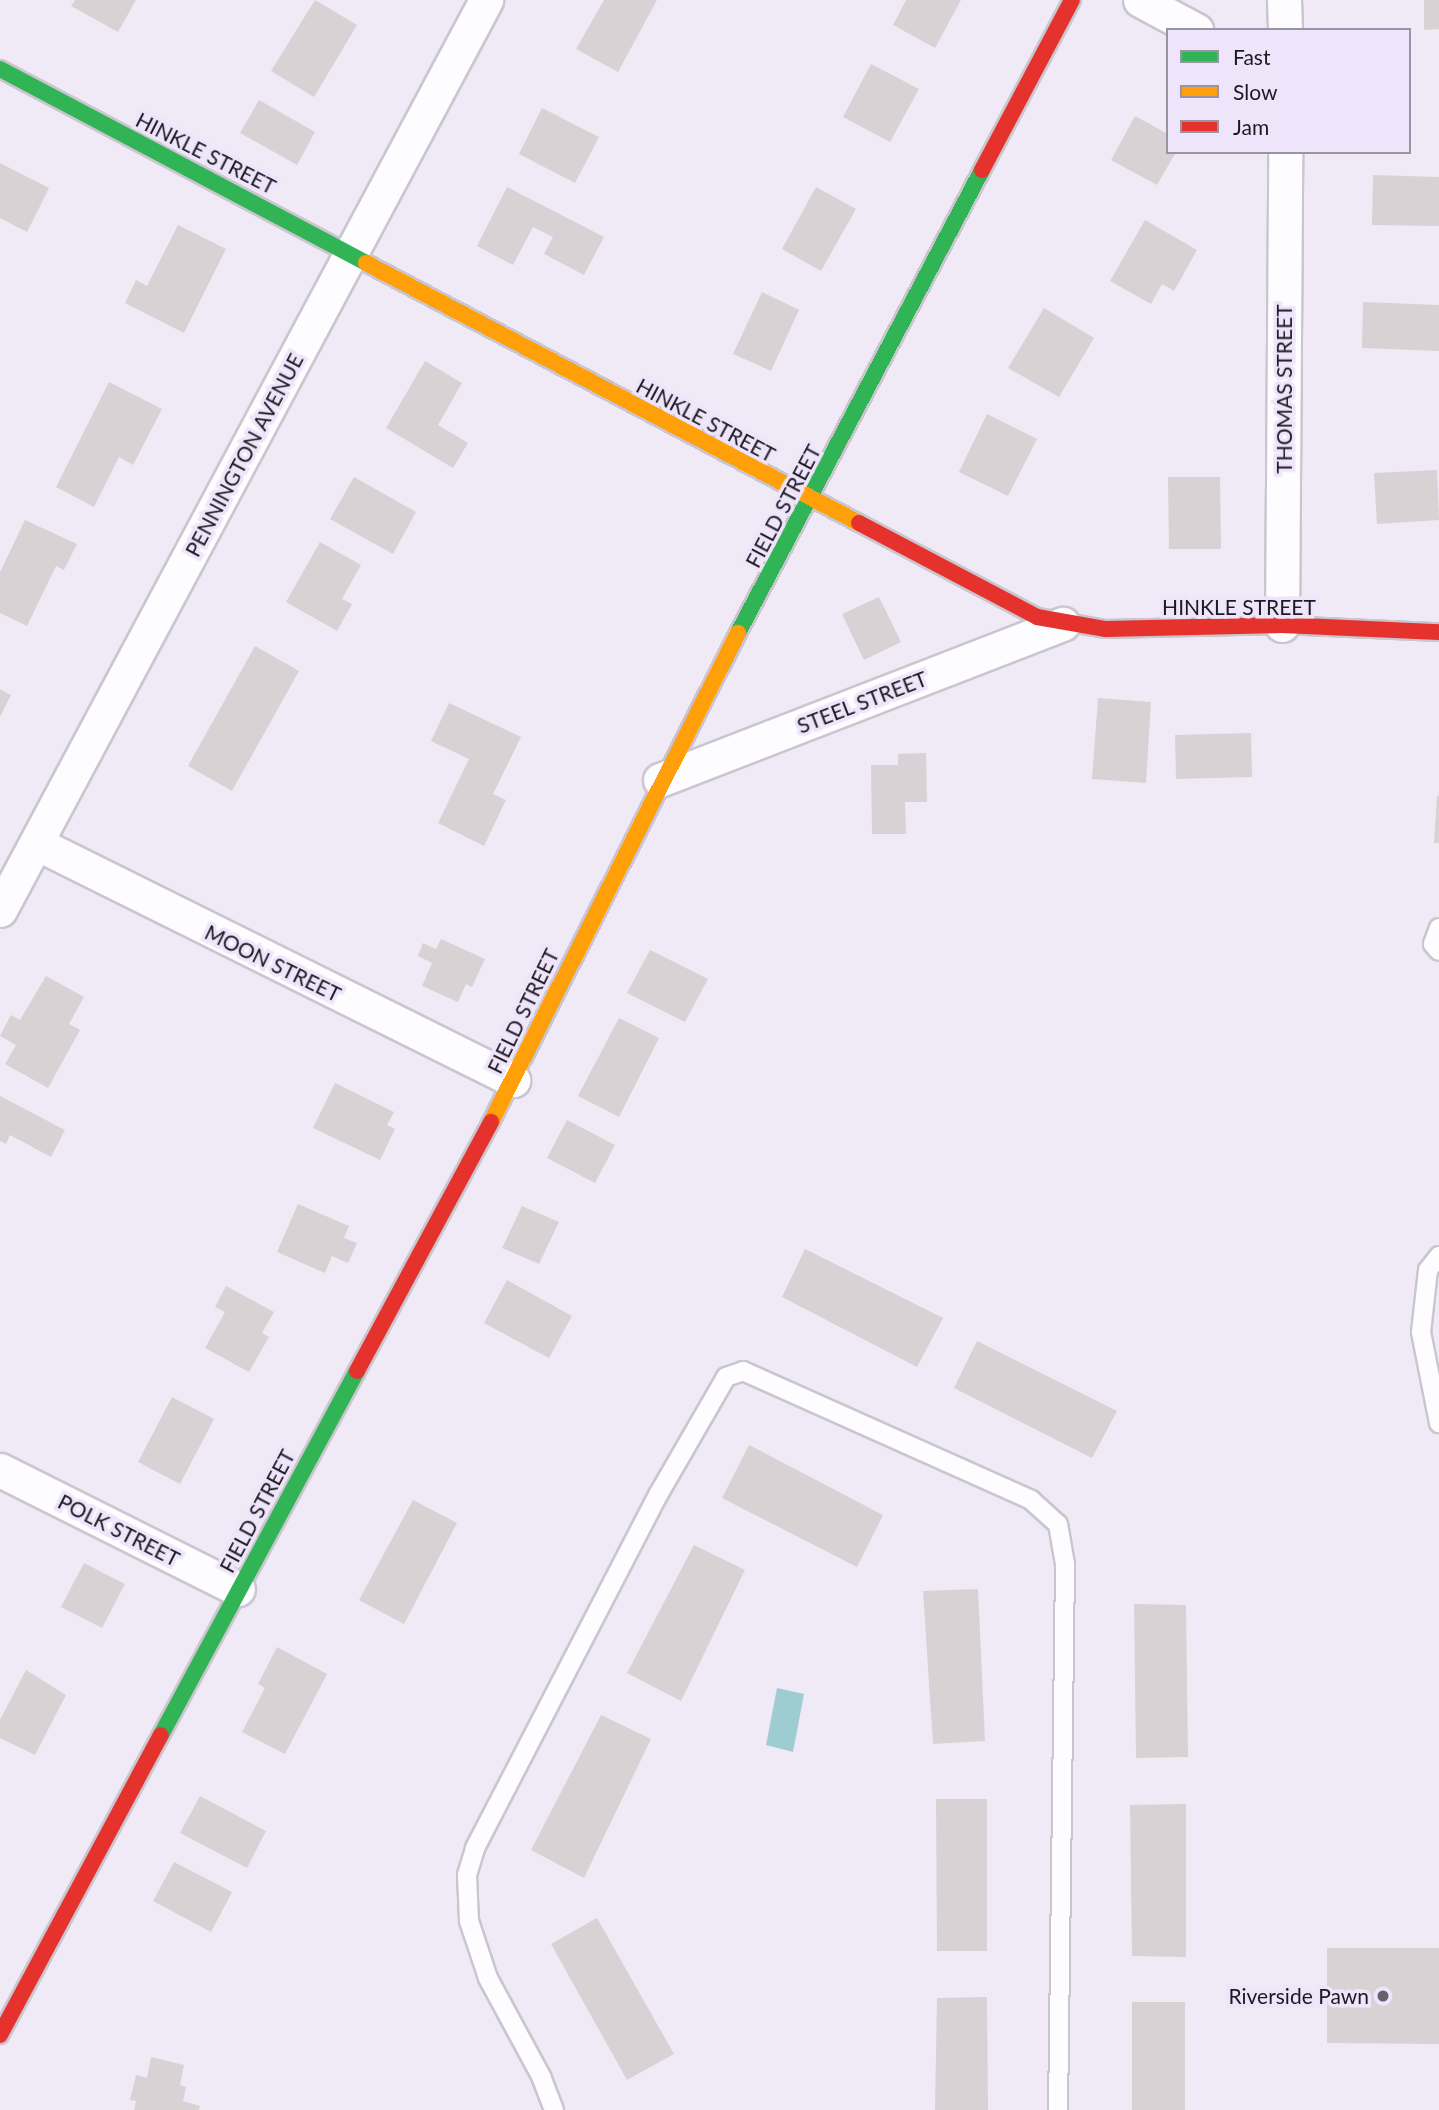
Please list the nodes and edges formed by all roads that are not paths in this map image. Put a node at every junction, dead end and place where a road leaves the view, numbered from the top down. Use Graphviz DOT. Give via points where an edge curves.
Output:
graph roads {
  1 [pos="486,0"];
  2 [pos="1072,0"];
  3 [pos="1140,0"];
  4 [pos="1284,0"];
  5 [pos="1192,28"];
  6 [pos="1285,28"];
  7 [pos="0,69"];
  8 [pos="1285,154"];
  9 [pos="353,253"];
  10 [pos="810,500"];
  11 [pos="1063,624"];
  12 [pos="1282,625"];
  13 [pos="1439,632"];
  14 [pos="660,780"];
  15 [pos="36,843"];
  16 [pos="0,910"];
  17 [pos="1439,928"];
  18 [pos="1439,951"];
  19 [pos="513,1080"];
  20 [pos="1439,1256"];
  21 [pos="1439,1423"];
  22 [pos="0,1470"];
  23 [pos="238,1589"];
  24 [pos="3,2023"];
  25 [pos="554,2110"];
  26 [pos="1058,2110"];
  1 -- 9 [label="street, PENNINGTON AVENUE"];
  2 -- 10 [label="street, FIELD STREET"];
  3 -- 5 [label="street"];
  4 -- 6 [label="street"];
  7 -- 9 [label="street, HINKLE STREET"];
  8 -- 12 [label="street, THOMAS STREET"];
  9 -- 10 [label="street, HINKLE STREET"];
  9 -- 15 [label="street, PENNINGTON AVENUE"];
  10 -- 11 [label="street, HINKLE STREET" via="1010,606"];
  10 -- 14 [label="street, FIELD STREET"];
  11 -- 12 [label="street, HINKLE STREET" via="1106,629"];
  11 -- 14 [label="street, STEEL STREET"];
  12 -- 13 [label="street, HINKLE STREET"];
  14 -- 19 [label="street, FIELD STREET"];
  15 -- 16 [label="street, PENNINGTON AVENUE"];
  15 -- 19 [label="street, MOON STREET"];
  17 -- 18 [label="lane" via="1433,944"];
  19 -- 23 [label="street, FIELD STREET"];
  20 -- 21 [label="lane" via="1428,1270 1421,1332"];
  22 -- 23 [label="street, POLK STREET"];
  23 -- 24 [label="street, FIELD STREET"];
  25 -- 26 [label="lane" via="488,1978 469,1922 467,1875 475,1848 658,1495 726,1377 743,1371 1031,1500 1058,1524 1065,1564"];
}
